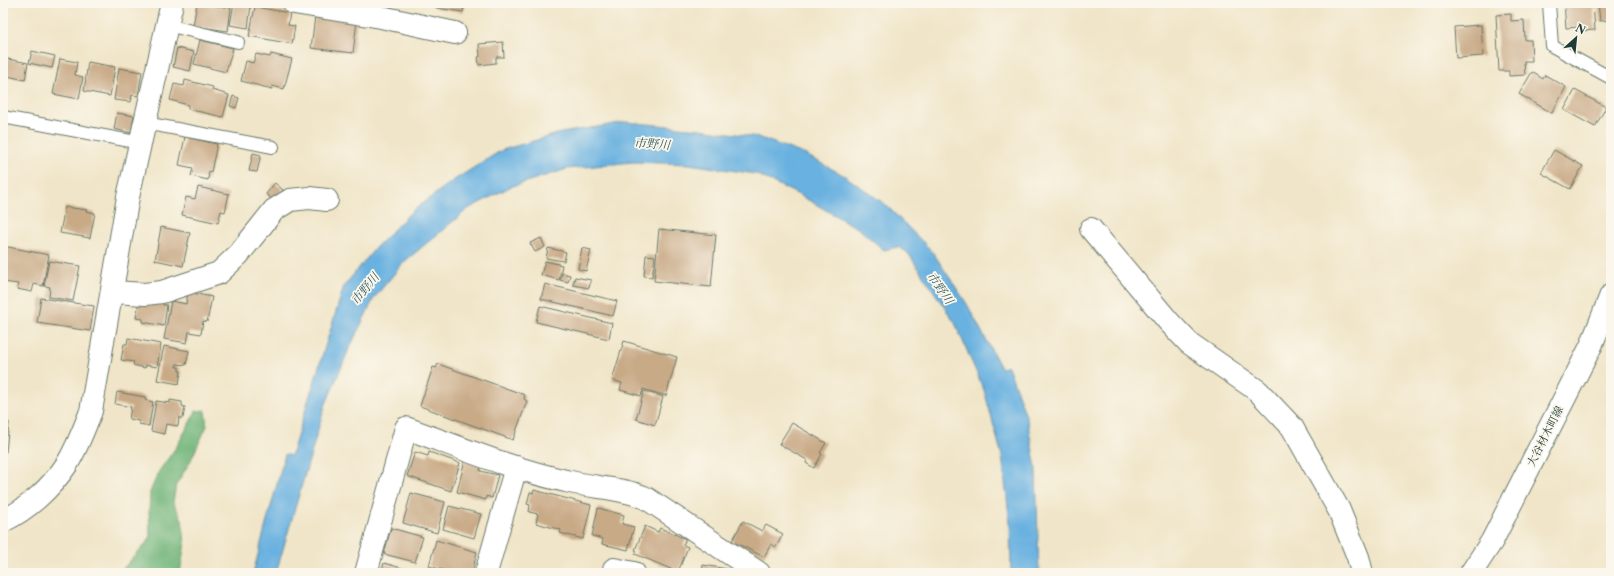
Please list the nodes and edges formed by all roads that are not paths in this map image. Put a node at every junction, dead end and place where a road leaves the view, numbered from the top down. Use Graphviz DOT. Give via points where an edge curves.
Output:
graph roads {
  1 [pos="172,3"];
  2 [pos="294,3"];
  3 [pos="1549,3"];
  4 [pos="167,25"];
  5 [pos="455,34"];
  6 [pos="238,42"];
  7 [pos="1611,78"];
  8 [pos="3,117"];
  9 [pos="143,133"];
  10 [pos="273,147"];
  11 [pos="327,200"];
  12 [pos="1091,229"];
  13 [pos="112,292"];
  14 [pos="1611,295"];
  15 [pos="516,467"];
  16 [pos="3,521"];
  17 [pos="366,573"];
  18 [pos="486,573"];
  19 [pos="758,573"];
  20 [pos="1362,573"];
  21 [pos="1471,573"];
  1 -- 4 [label="street"];
  2 -- 5 [label="street" via="380,17"];
  3 -- 7 [label="lane" via="1552,46"];
  4 -- 6 [label="lane"];
  4 -- 9 [label="street"];
  8 -- 9 [label="lane"];
  9 -- 10 [label="lane"];
  9 -- 13 [label="street" via="128,197"];
  11 -- 13 [label="street" via="290,200 274,210 240,254 219,273 162,292"];
  12 -- 20 [label="street" via="1189,343 1258,391 1292,427 1339,510"];
  13 -- 16 [label="street" via="91,411 80,438 67,464 48,488 18,514"];
  14 -- 21 [label="street, 大谷材木町線" via="1588,353 1492,541"];
  15 -- 17 [label="street" via="406,428"];
  15 -- 18 [label="street"];
  15 -- 19 [label="street" via="566,482 631,491 646,498"];
}
